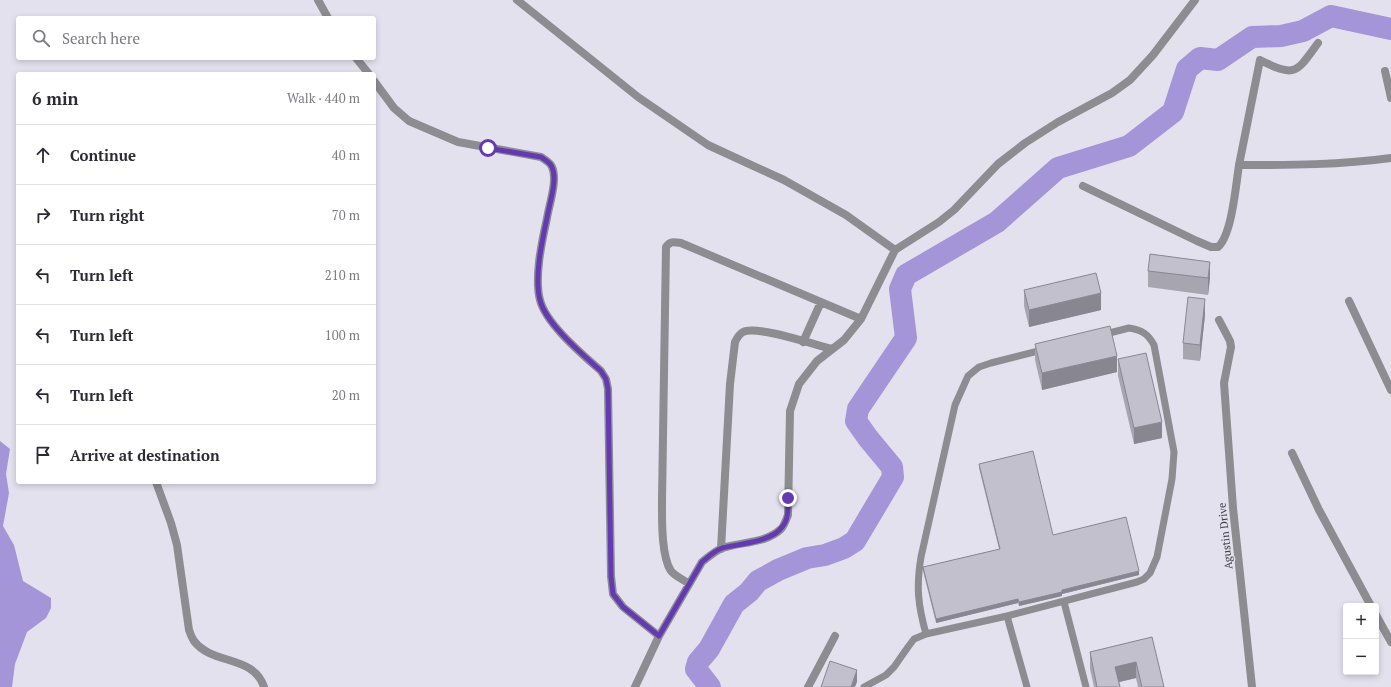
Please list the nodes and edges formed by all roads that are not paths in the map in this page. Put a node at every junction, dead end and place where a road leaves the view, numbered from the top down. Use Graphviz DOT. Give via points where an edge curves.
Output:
graph roads {
  1 [pos="318,0"];
  2 [pos="517,0"];
  3 [pos="1195,0"];
  4 [pos="327,16"];
  5 [pos="1318,43"];
  6 [pos="358,60"];
  7 [pos="1385,71"];
  8 [pos="367,72"];
  9 [pos="376,84"];
  10 [pos="1391,98"];
  11 [pos="1391,158"];
  12 [pos="1239,165"];
  13 [pos="1083,186"];
  14 [pos="895,250"];
  15 [pos="1349,301"];
  16 [pos="821,302"];
  17 [pos="861,319"];
  18 [pos="1219,320"];
  19 [pos="804,342"];
  20 [pos="832,349"];
  21 [pos="1391,390"];
  22 [pos="1292,453"];
  23 [pos="157,484"];
  24 [pos="721,549"];
  25 [pos="689,584"];
  26 [pos="1064,602"];
  27 [pos="1369,603"];
  28 [pos="1007,616"];
  29 [pos="1379,620"];
  30 [pos="926,634"];
  31 [pos="659,636"];
  32 [pos="835,636"];
  33 [pos="1391,642"];
  34 [pos="264,687"];
  35 [pos="635,687"];
  36 [pos="808,687"];
  37 [pos="864,687"];
  38 [pos="1027,687"];
  39 [pos="1086,687"];
  40 [pos="1252,687"];
  1 -- 4 [label="street"];
  2 -- 14 [label="street" via="638,97 708,145 784,180 846,215"];
  3 -- 14 [label="street" via="1153,55 1130,80 1025,143 998,164 954,210"];
  5 -- 12 [label="street" via="1301,66 1294,71 1276,68 1260,60"];
  6 -- 8 [label="street"];
  7 -- 10 [label="street"];
  9 -- 31 [label="street" via="394,108 409,121 458,142 541,157 553,168 553,190 546,219 538,278 540,300 559,331 601,371 606,379 613,594 623,607"];
  11 -- 12 [label="street" via="1312,164"];
  12 -- 13 [label="street" via="1228,232 1218,247 1197,241"];
  14 -- 17 [label="street"];
  15 -- 21 [label="street"];
  16 -- 17 [label="street"];
  16 -- 19 [label="street"];
  16 -- 25 [label="street" via="681,243 672,242 666,247 663,536 666,558 671,570"];
  17 -- 20 [label="street"];
  18 -- 40 [label="street, Agustin Drive" via="1231,347 1224,383 1233,508"];
  19 -- 20 [label="street"];
  19 -- 24 [label="street" via="750,330 738,335 735,342 730,384"];
  20 -- 24 [label="street" via="817,361 799,384 790,411 788,515 782,528 772,536"];
  22 -- 27 [label="street" via="1319,510"];
  23 -- 34 [label="street" via="177,545 189,630 193,640 211,654 254,671"];
  24 -- 25 [label="street" via="702,562"];
  25 -- 31 [label="street"];
  26 -- 28 [label="lane"];
  26 -- 30 [label="lane" via="1144,579 1150,573 1157,557 1172,479 1174,452 1154,345 1145,332 1138,329 1130,328 991,363 978,367 968,376 955,405 921,557 918,595"];
  26 -- 39 [label="lane"];
  28 -- 30 [label="lane"];
  28 -- 38 [label="lane"];
  29 -- 33 [label="street"];
  30 -- 37 [label="lane" via="914,640 886,675"];
  31 -- 35 [label="street"];
  32 -- 36 [label="street"];
}
